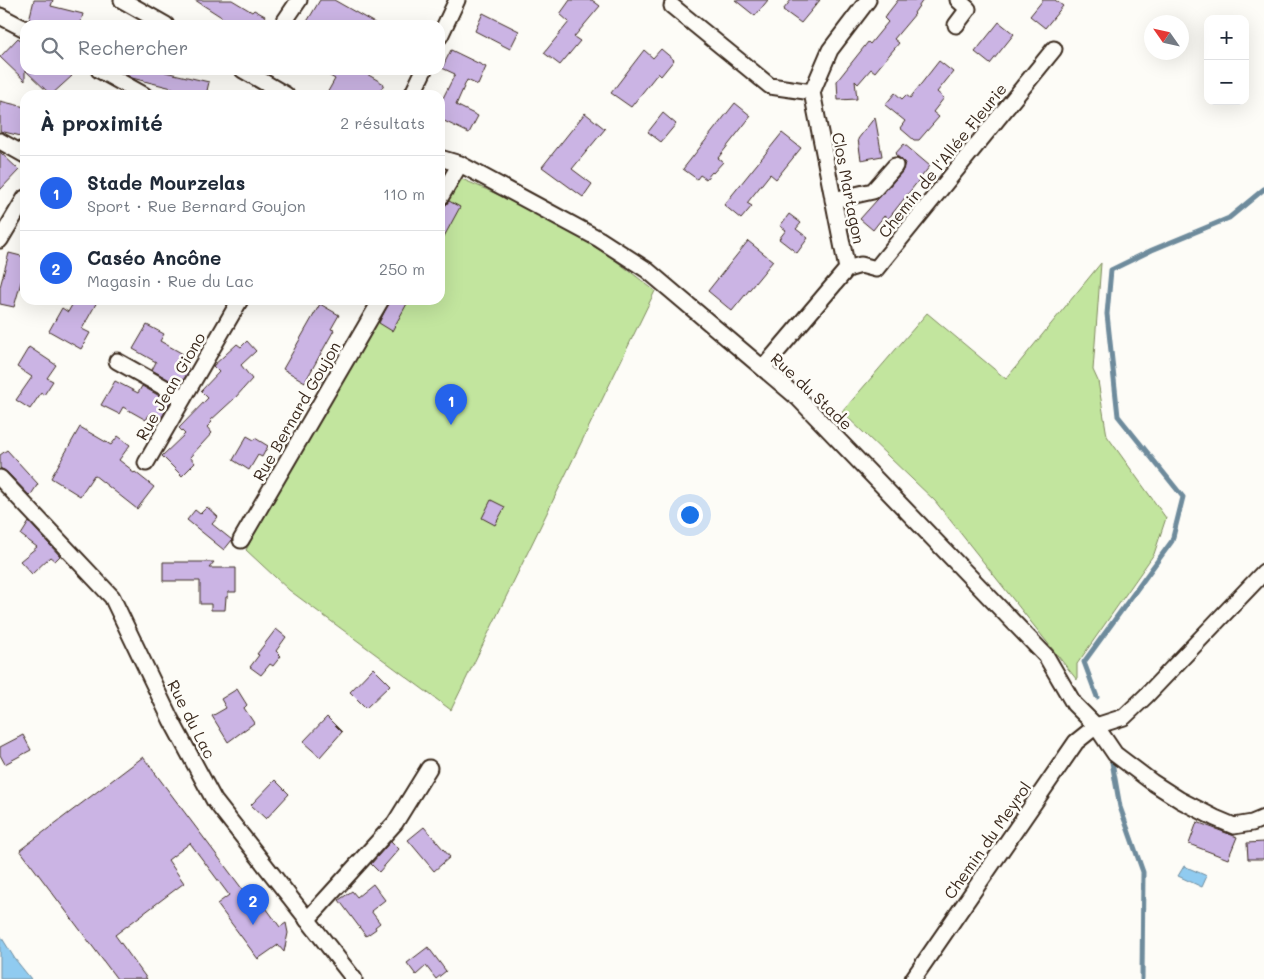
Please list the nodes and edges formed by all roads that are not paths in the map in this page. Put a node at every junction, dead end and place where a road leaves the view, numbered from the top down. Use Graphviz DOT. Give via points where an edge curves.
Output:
graph roads {
  1 [pos="298,0"];
  2 [pos="457,0"];
  3 [pos="868,0"];
  4 [pos="958,0"];
  5 [pos="132,2"];
  6 [pos="672,6"];
  7 [pos="0,16"];
  8 [pos="159,20"];
  9 [pos="285,20"];
  10 [pos="445,25"];
  11 [pos="956,25"];
  12 [pos="20,26"];
  13 [pos="1054,49"];
  14 [pos="108,75"];
  15 [pos="254,75"];
  16 [pos="422,75"];
  17 [pos="135,90"];
  18 [pos="278,90"];
  19 [pos="414,90"];
  20 [pos="812,92"];
  21 [pos="0,141"];
  22 [pos="20,152"];
  23 [pos="445,160"];
  24 [pos="460,164"];
  25 [pos="895,166"];
  26 [pos="445,190"];
  27 [pos="833,200"];
  28 [pos="20,206"];
  29 [pos="0,240"];
  30 [pos="847,269"];
  31 [pos="237,305"];
  32 [pos="378,305"];
  33 [pos="117,361"];
  34 [pos="763,368"];
  35 [pos="183,398"];
  36 [pos="146,463"];
  37 [pos="0,478"];
  38 [pos="242,540"];
  39 [pos="1264,572"];
  40 [pos="1096,726"];
  41 [pos="429,768"];
  42 [pos="1264,818"];
  43 [pos="307,920"];
  44 [pos="354,979"];
  45 [pos="913,979"];
  1 -- 9 [label="street"];
  2 -- 10 [label="street"];
  3 -- 20 [label="street" via="830,50"];
  4 -- 11 [label="street" via="968,9"];
  5 -- 8 [label="street"];
  6 -- 20 [label="street" via="770,86"];
  7 -- 12 [label="street"];
  13 -- 30 [label="street, Chemin de l'Allée Fleurie" via="876,269 861,266"];
  14 -- 17 [label="street"];
  15 -- 18 [label="street"];
  16 -- 19 [label="street"];
  20 -- 27 [label="street, Clos Martagon"];
  21 -- 22 [label="street"];
  23 -- 24 [label="street, Rue du Stade"];
  24 -- 26 [label="street"];
  24 -- 34 [label="street, Rue du Stade" via="599,239 647,270"];
  25 -- 27 [label="street" via="873,191"];
  27 -- 30 [label="street, Clos Martagon"];
  28 -- 29 [label="street"];
  30 -- 34 [label="street, Clos Martagon"];
  31 -- 35 [label="street, Rue Jean Giono"];
  32 -- 38 [label="street, Rue Bernard Goujon"];
  33 -- 35 [label="street"];
  34 -- 40 [label="street, Rue du Stade" via="798,398 1046,656 1074,704"];
  35 -- 36 [label="street, Rue Jean Giono"];
  37 -- 43 [label="street, Rue du Lac" via="112,597 171,720 214,800"];
  39 -- 40 [label="street" via="1124,717"];
  40 -- 42 [label="street, Rue du Stade" via="1116,754 1180,800 1234,826 1252,824"];
  40 -- 45 [label="street, Chemin du Meyrol" via="1076,742"];
  41 -- 43 [label="street" via="395,823"];
  43 -- 44 [label="street, Rue du Lac"];
}
